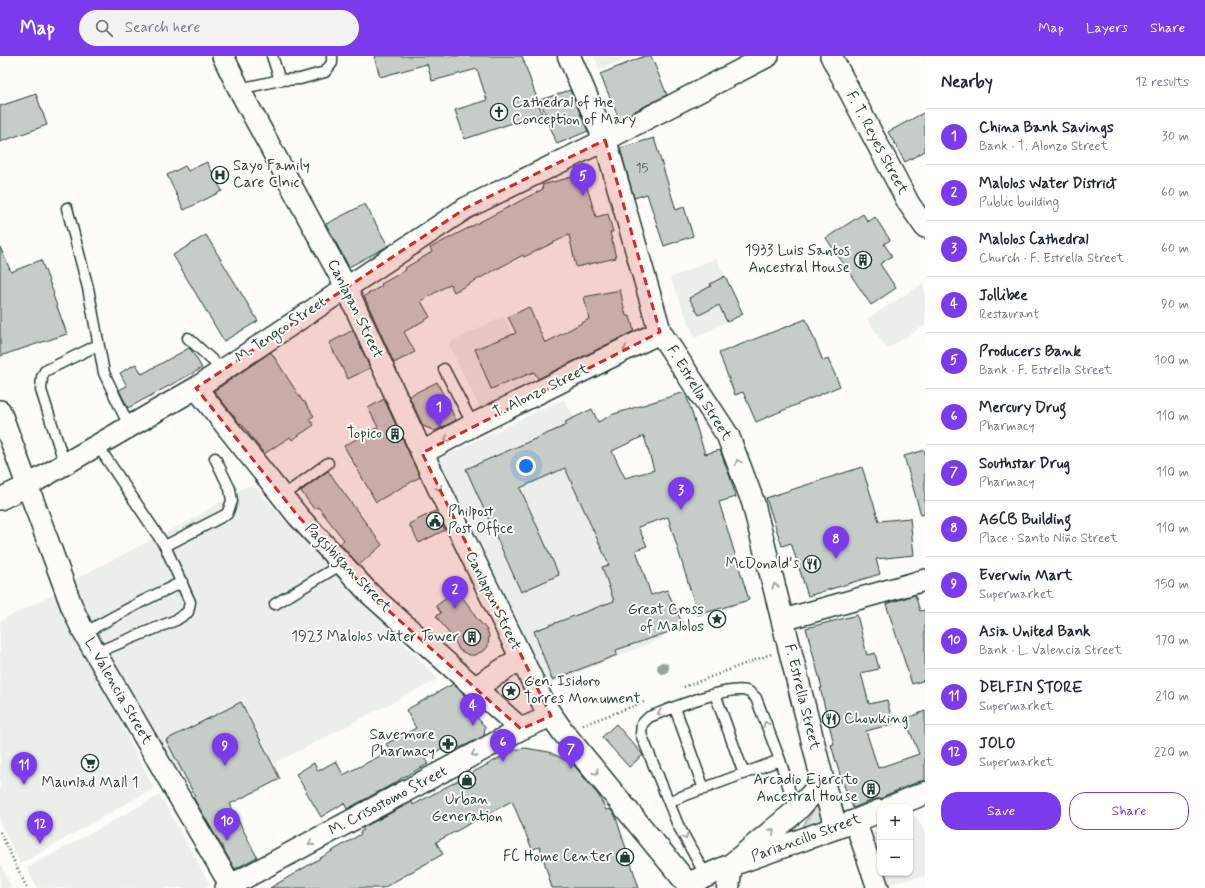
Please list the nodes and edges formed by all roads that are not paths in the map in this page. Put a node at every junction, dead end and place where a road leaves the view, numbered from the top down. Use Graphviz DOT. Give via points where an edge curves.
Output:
graph roads {
  1 [pos="223,56"];
  2 [pos="272,56"];
  3 [pos="332,56"];
  4 [pos="570,56"];
  5 [pos="768,56"];
  6 [pos="831,56"];
  7 [pos="280,80"];
  8 [pos="239,88"];
  9 [pos="604,140"];
  10 [pos="67,208"];
  11 [pos="925,227"];
  12 [pos="346,287"];
  13 [pos="660,332"];
  14 [pos="188,338"];
  15 [pos="98,345"];
  16 [pos="222,370"];
  17 [pos="444,370"];
  18 [pos="196,388"];
  19 [pos="0,411"];
  20 [pos="473,425"];
  21 [pos="129,426"];
  22 [pos="98,446"];
  23 [pos="422,453"];
  24 [pos="215,458"];
  25 [pos="328,463"];
  26 [pos="65,465"];
  27 [pos="28,486"];
  28 [pos="283,496"];
  29 [pos="0,499"];
  30 [pos="165,546"];
  31 [pos="342,564"];
  32 [pos="925,580"];
  33 [pos="182,582"];
  34 [pos="275,604"];
  35 [pos="783,620"];
  36 [pos="84,633"];
  37 [pos="95,653"];
  38 [pos="521,658"];
  39 [pos="475,688"];
  40 [pos="715,694"];
  41 [pos="675,708"];
  42 [pos="551,716"];
  43 [pos="521,729"];
  44 [pos="780,760"];
  45 [pos="744,774"];
  46 [pos="823,782"];
  47 [pos="704,789"];
  48 [pos="925,793"];
  49 [pos="670,801"];
  50 [pos="898,804"];
  51 [pos="796,811"];
  52 [pos="877,812"];
  53 [pos="846,825"];
  54 [pos="731,865"];
  55 [pos="690,884"];
  56 [pos="230,887"];
  57 [pos="728,888"];
  58 [pos="878,888"];
  1 -- 8 [label="street, Canlapan Street"];
  2 -- 7 [label="lane"];
  3 -- 7 [label="lane" via="332,63 325,72 300,79"];
  4 -- 9 [label="main road, F. Estrella Street"];
  5 -- 9 [label="street, M. Tengco Street"];
  6 -- 11 [label="street, F. T. Reyes Street" via="909,204"];
  7 -- 8 [label="lane"];
  8 -- 12 [label="street, Canlapan Street"];
  9 -- 12 [label="street, M. Tengco Street" via="466,208"];
  9 -- 13 [label="main road, F. Estrella Street"];
  10 -- 15 [label="lane" via="88,288"];
  12 -- 16 [label="street, M. Tengco Street"];
  12 -- 23 [label="street, Canlapan Street"];
  13 -- 20 [label="main road, T. Alonzo Street, one-way"];
  35 -- 13 [label="main road, F. Estrella Street, one-way" via="753,502 728,436"];
  14 -- 16 [label="lane"];
  15 -- 21 [label="lane" via="104,373"];
  15 -- 26 [label="lane" via="45,371 42,377 41,390"];
  16 -- 18 [label="street, M. Tengco Street"];
  17 -- 20 [label="lane"];
  18 -- 21 [label="street, M. Tengco Street"];
  18 -- 28 [label="street, Pagsibigan Street"];
  19 -- 27 [label="street, L. Valencia Street"];
  20 -- 23 [label="main road, T. Alonzo Street, one-way"];
  21 -- 22 [label="street, M. Tengco Street"];
  22 -- 26 [label="street, M. Tengco Street"];
  22 -- 30 [label="lane"];
  23 -- 38 [label="main road, Canlapan Street, one-way"];
  24 -- 30 [label="lane" via="230,489 232,501 227,514"];
  25 -- 28 [label="lane"];
  26 -- 27 [label="street, M. Tengco Street"];
  27 -- 29 [label="street, M. Tengco Street"];
  27 -- 36 [label="street, L. Valencia Street"];
  28 -- 31 [label="street, Pagsibigan Street"];
  30 -- 33 [label="lane"];
  31 -- 34 [label="lane"];
  31 -- 39 [label="street, Pagsibigan Street" via="370,594"];
  32 -- 35 [label="street"];
  33 -- 36 [label="lane"];
  33 -- 37 [label="lane" via="190,602 188,612 176,620"];
  35 -- 46 [label="main road, F. Estrella Street"];
  36 -- 37 [label="street, L. Valencia Street"];
  37 -- 56 [label="street, L. Valencia Street"];
  38 -- 39 [label="main road"];
  38 -- 42 [label="main road, Canlapan Street"];
  39 -- 43 [label="street, Pagsibigan Street"];
  40 -- 41 [label="lane"];
  44 -- 40 [label="lane, one-way" via="756,698 748,691 734,690"];
  40 -- 45 [label="lane"];
  41 -- 47 [label="lane"];
  41 -- 49 [label="lane, one-way" via="649,717 642,724 641,734"];
  42 -- 43 [label="street, M. Crisostomo Street"];
  42 -- 55 [label="main road, Canlapan Street, one-way"];
  43 -- 56 [label="street, M. Crisostomo Street, one-way"];
  44 -- 45 [label="lane"];
  44 -- 51 [label="lane"];
  45 -- 47 [label="lane"];
  46 -- 51 [label="main road, Pariancillo Street"];
  46 -- 53 [label="main road, F. Estrella Street"];
  47 -- 49 [label="lane"];
  48 -- 50 [label="main road"];
  49 -- 55 [label="lane, one-way" via="678,825"];
  54 -- 51 [label="main road, Pariancillo Street, one-way"];
  52 -- 53 [label="main road, Pariancillo Street"];
  53 -- 54 [label="main road, Pariancillo Street"];
  53 -- 58 [label="street"];
  54 -- 55 [label="main road, Pariancillo Street"];
  54 -- 57 [label="main road"];
}
